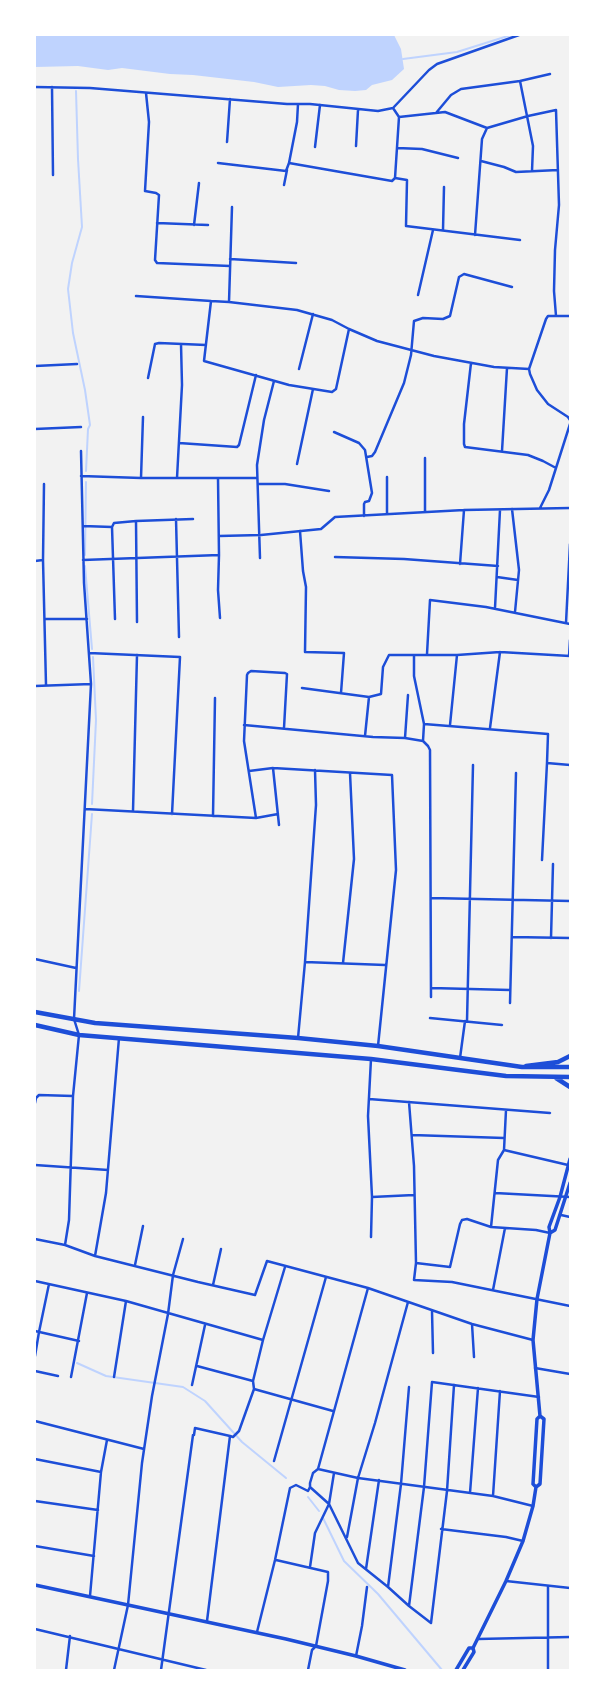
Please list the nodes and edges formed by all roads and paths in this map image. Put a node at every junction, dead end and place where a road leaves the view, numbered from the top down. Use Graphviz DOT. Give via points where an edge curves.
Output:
graph roads {
  1 [pos="519,35"];
  2 [pos="550,74"];
  3 [pos="520,81"];
  4 [pos="35,87"];
  5 [pos="52,87"];
  6 [pos="146,93"];
  7 [pos="230,99"];
  8 [pos="298,104"];
  9 [pos="320,105"];
  10 [pos="393,108"];
  11 [pos="358,110"];
  12 [pos="436,113"];
  13 [pos="528,116"];
  14 [pos="399,117"];
  15 [pos="487,128"];
  16 [pos="227,142"];
  17 [pos="356,146"];
  18 [pos="315,147"];
  19 [pos="397,148"];
  20 [pos="458,158"];
  21 [pos="481,161"];
  22 [pos="218,163"];
  23 [pos="289,163"];
  24 [pos="558,170"];
  25 [pos="532,171"];
  26 [pos="53,175"];
  27 [pos="395,178"];
  28 [pos="199,183"];
  29 [pos="284,185"];
  30 [pos="444,187"];
  31 [pos="232,207"];
  32 [pos="157,223"];
  33 [pos="194,225"];
  34 [pos="208,225"];
  35 [pos="434,230"];
  36 [pos="443,230"];
  37 [pos="475,235"];
  38 [pos="520,240"];
  39 [pos="230,259"];
  40 [pos="296,263"];
  41 [pos="230,266"];
  42 [pos="512,287"];
  43 [pos="418,295"];
  44 [pos="136,296"];
  45 [pos="211,301"];
  46 [pos="229,302"];
  47 [pos="313,314"];
  48 [pos="556,316"];
  49 [pos="570,316"];
  50 [pos="349,329"];
  51 [pos="181,344"];
  52 [pos="206,345"];
  53 [pos="411,350"];
  54 [pos="471,363"];
  55 [pos="77,364"];
  56 [pos="35,366"];
  57 [pos="507,368"];
  58 [pos="299,369"];
  59 [pos="529,369"];
  60 [pos="256,375"];
  61 [pos="148,378"];
  62 [pos="274,381"];
  63 [pos="314,389"];
  64 [pos="143,416"];
  65 [pos="570,420"];
  66 [pos="570,424"];
  67 [pos="81,427"];
  68 [pos="35,429"];
  69 [pos="334,432"];
  70 [pos="179,443"];
  71 [pos="81,451"];
  72 [pos="502,451"];
  73 [pos="367,457"];
  74 [pos="425,458"];
  75 [pos="297,464"];
  76 [pos="556,468"];
  77 [pos="81,476"];
  78 [pos="387,477"];
  79 [pos="141,478"];
  80 [pos="177,478"];
  81 [pos="218,478"];
  82 [pos="257,478"];
  83 [pos="44,484"];
  84 [pos="258,484"];
  85 [pos="329,491"];
  86 [pos="540,508"];
  87 [pos="570,508"];
  88 [pos="512,509"];
  89 [pos="464,510"];
  90 [pos="500,510"];
  91 [pos="425,512"];
  92 [pos="387,514"];
  93 [pos="364,516"];
  94 [pos="176,519"];
  95 [pos="193,519"];
  96 [pos="136,521"];
  97 [pos="83,526"];
  98 [pos="112,527"];
  99 [pos="300,531"];
  100 [pos="261,535"];
  101 [pos="219,536"];
  102 [pos="570,544"];
  103 [pos="219,555"];
  104 [pos="178,556"];
  105 [pos="336,557"];
  106 [pos="260,558"];
  107 [pos="114,559"];
  108 [pos="137,559"];
  109 [pos="43,560"];
  110 [pos="83,560"];
  111 [pos="35,561"];
  112 [pos="460,564"];
  113 [pos="498,566"];
  114 [pos="497,577"];
  115 [pos="518,580"];
  116 [pos="495,608"];
  117 [pos="515,612"];
  118 [pos="220,618"];
  119 [pos="45,619"];
  120 [pos="87,619"];
  121 [pos="116,619"];
  122 [pos="138,622"];
  123 [pos="566,623"];
  124 [pos="570,624"];
  125 [pos="179,637"];
  126 [pos="570,640"];
  127 [pos="500,652"];
  128 [pos="89,653"];
  129 [pos="427,654"];
  130 [pos="137,655"];
  131 [pos="414,655"];
  132 [pos="457,655"];
  133 [pos="569,656"];
  134 [pos="91,684"];
  135 [pos="46,685"];
  136 [pos="35,686"];
  137 [pos="302,688"];
  138 [pos="342,693"];
  139 [pos="408,695"];
  140 [pos="369,697"];
  141 [pos="215,698"];
  142 [pos="424,724"];
  143 [pos="244,725"];
  144 [pos="450,725"];
  145 [pos="284,728"];
  146 [pos="490,728"];
  147 [pos="365,736"];
  148 [pos="405,738"];
  149 [pos="423,741"];
  150 [pos="548,763"];
  151 [pos="473,765"];
  152 [pos="570,765"];
  153 [pos="273,768"];
  154 [pos="315,770"];
  155 [pos="249,771"];
  156 [pos="350,773"];
  157 [pos="516,773"];
  158 [pos="85,809"];
  159 [pos="134,812"];
  160 [pos="172,814"];
  161 [pos="278,814"];
  162 [pos="212,816"];
  163 [pos="256,818"];
  164 [pos="279,825"];
  165 [pos="542,860"];
  166 [pos="553,864"];
  167 [pos="430,898"];
  168 [pos="471,899"];
  169 [pos="512,900"];
  170 [pos="552,901"];
  171 [pos="570,901"];
  172 [pos="512,937"];
  173 [pos="551,938"];
  174 [pos="570,938"];
  175 [pos="35,959"];
  176 [pos="305,962"];
  177 [pos="343,963"];
  178 [pos="385,965"];
  179 [pos="76,968"];
  180 [pos="431,988"];
  181 [pos="469,989"];
  182 [pos="510,990"];
  183 [pos="431,997"];
  184 [pos="510,1003"];
  185 [pos="35,1012"];
  186 [pos="430,1018"];
  187 [pos="74,1019"];
  188 [pos="466,1021"];
  189 [pos="35,1025"];
  190 [pos="502,1025"];
  191 [pos="79,1035"];
  192 [pos="120,1038"];
  193 [pos="298,1038"];
  194 [pos="378,1046"];
  195 [pos="570,1056"];
  196 [pos="460,1058"];
  197 [pos="371,1059"];
  198 [pos="522,1067"];
  199 [pos="570,1068"];
  200 [pos="553,1077"];
  201 [pos="570,1077"];
  202 [pos="570,1087"];
  203 [pos="73,1096"];
  204 [pos="369,1099"];
  205 [pos="410,1102"];
  206 [pos="35,1103"];
  207 [pos="506,1110"];
  208 [pos="550,1113"];
  209 [pos="412,1135"];
  210 [pos="504,1138"];
  211 [pos="504,1150"];
  212 [pos="570,1159"];
  213 [pos="35,1165"];
  214 [pos="70,1166"];
  215 [pos="568,1166"];
  216 [pos="108,1170"];
  217 [pos="570,1183"];
  218 [pos="495,1193"];
  219 [pos="414,1195"];
  220 [pos="372,1196"];
  221 [pos="560,1197"];
  222 [pos="568,1197"];
  223 [pos="561,1215"];
  224 [pos="570,1217"];
  225 [pos="143,1226"];
  226 [pos="491,1227"];
  227 [pos="505,1228"];
  228 [pos="550,1233"];
  229 [pos="371,1237"];
  230 [pos="35,1239"];
  231 [pos="183,1239"];
  232 [pos="65,1245"];
  233 [pos="221,1249"];
  234 [pos="95,1256"];
  235 [pos="416,1263"];
  236 [pos="135,1265"];
  237 [pos="285,1267"];
  238 [pos="173,1275"];
  239 [pos="326,1277"];
  240 [pos="35,1281"];
  241 [pos="49,1284"];
  242 [pos="213,1285"];
  243 [pos="368,1288"];
  244 [pos="493,1290"];
  245 [pos="87,1293"];
  246 [pos="537,1299"];
  247 [pos="126,1301"];
  248 [pos="408,1302"];
  249 [pos="570,1306"];
  250 [pos="432,1311"];
  251 [pos="168,1314"];
  252 [pos="206,1324"];
  253 [pos="472,1324"];
  254 [pos="37,1332"];
  255 [pos="263,1340"];
  256 [pos="534,1340"];
  257 [pos="79,1341"];
  258 [pos="433,1353"];
  259 [pos="35,1356"];
  260 [pos="474,1356"];
  261 [pos="197,1366"];
  262 [pos="536,1368"];
  263 [pos="35,1371"];
  264 [pos="570,1374"];
  265 [pos="58,1376"];
  266 [pos="71,1377"];
  267 [pos="114,1377"];
  268 [pos="253,1381"];
  269 [pos="192,1385"];
  270 [pos="454,1385"];
  271 [pos="409,1387"];
  272 [pos="478,1388"];
  273 [pos="254,1389"];
  274 [pos="500,1391"];
  275 [pos="539,1397"];
  276 [pos="292,1400"];
  277 [pos="333,1411"];
  278 [pos="540,1416"];
  279 [pos="35,1421"];
  280 [pos="232,1437"];
  281 [pos="107,1440"];
  282 [pos="144,1449"];
  283 [pos="35,1459"];
  284 [pos="274,1461"];
  285 [pos="318,1470"];
  286 [pos="101,1472"];
  287 [pos="334,1473"];
  288 [pos="358,1478"];
  289 [pos="379,1480"];
  290 [pos="402,1484"];
  291 [pos="424,1487"];
  292 [pos="536,1487"];
  293 [pos="310,1488"];
  294 [pos="447,1491"];
  295 [pos="470,1493"];
  296 [pos="493,1496"];
  297 [pos="35,1501"];
  298 [pos="329,1504"];
  299 [pos="533,1506"];
  300 [pos="98,1510"];
  301 [pos="442,1529"];
  302 [pos="346,1538"];
  303 [pos="523,1541"];
  304 [pos="35,1546"];
  305 [pos="94,1556"];
  306 [pos="275,1560"];
  307 [pos="310,1567"];
  308 [pos="366,1569"];
  309 [pos="506,1581"];
  310 [pos="35,1585"];
  311 [pos="548,1586"];
  312 [pos="367,1587"];
  313 [pos="388,1587"];
  314 [pos="570,1588"];
  315 [pos="90,1596"];
  316 [pos="128,1605"];
  317 [pos="409,1606"];
  318 [pos="168,1613"];
  319 [pos="207,1621"];
  320 [pos="35,1629"];
  321 [pos="257,1632"];
  322 [pos="70,1636"];
  323 [pos="548,1637"];
  324 [pos="570,1637"];
  325 [pos="478,1639"];
  326 [pos="316,1646"];
  327 [pos="118,1648"];
  328 [pos="473,1648"];
  329 [pos="356,1656"];
  330 [pos="162,1660"];
  331 [pos="66,1670"];
  332 [pos="114,1670"];
  333 [pos="161,1670"];
  334 [pos="206,1670"];
  335 [pos="308,1670"];
  336 [pos="405,1670"];
  337 [pos="456,1670"];
  338 [pos="463,1670"];
  339 [pos="548,1670"];
  1 -- 10 [label="street" via="437,64"];
  2 -- 3 [label="street"];
  3 -- 12 [label="street" via="461,89 451,95"];
  3 -- 13 [label="street"];
  4 -- 5 [label="street"];
  5 -- 6 [label="street"];
  5 -- 26 [label="street"];
  6 -- 7 [label="street"];
  6 -- 32 [label="street" via="149,122 145,191 159,195"];
  7 -- 8 [label="street"];
  7 -- 16 [label="street"];
  8 -- 9 [label="street"];
  8 -- 23 [label="street" via="298,122"];
  9 -- 11 [label="street"];
  9 -- 18 [label="street"];
  10 -- 11 [label="street" via="378,111"];
  10 -- 14 [label="street"];
  11 -- 17 [label="street"];
  12 -- 14 [label="street"];
  12 -- 15 [label="street" via="445,112"];
  13 -- 15 [label="street"];
  13 -- 24 [label="street" via="556,110"];
  13 -- 25 [label="street" via="533,146"];
  14 -- 19 [label="street"];
  15 -- 21 [label="street" via="482,139"];
  19 -- 20 [label="street" via="422,149"];
  19 -- 27 [label="street"];
  21 -- 25 [label="street" via="516,172"];
  21 -- 37 [label="street"];
  22 -- 23 [label="street" via="286,171"];
  23 -- 27 [label="street" via="392,181"];
  23 -- 29 [label="street"];
  24 -- 25 [label="street"];
  24 -- 48 [label="street" via="559,205 554,263"];
  27 -- 35 [label="street" via="407,180 406,226"];
  28 -- 33 [label="street"];
  30 -- 36 [label="street"];
  31 -- 39 [label="street"];
  32 -- 33 [label="street"];
  32 -- 41 [label="street" via="157,263"];
  33 -- 34 [label="street"];
  35 -- 36 [label="street"];
  35 -- 43 [label="street"];
  36 -- 37 [label="street"];
  37 -- 38 [label="street"];
  39 -- 40 [label="street"];
  39 -- 41 [label="street"];
  41 -- 46 [label="street"];
  42 -- 53 [label="street" via="464,274 459,277 450,316 443,319 424,318 414,321"];
  44 -- 45 [label="street"];
  45 -- 46 [label="street"];
  45 -- 52 [label="street"];
  46 -- 47 [label="street"];
  47 -- 50 [label="street"];
  47 -- 58 [label="street"];
  48 -- 49 [label="street"];
  48 -- 59 [label="street" via="548,316 546,319"];
  50 -- 53 [label="street" via="377,341"];
  50 -- 63 [label="street" via="335,391"];
  51 -- 52 [label="street"];
  51 -- 61 [label="street" via="155,344"];
  51 -- 70 [label="street"];
  52 -- 60 [label="street" via="204,361"];
  53 -- 54 [label="street"];
  53 -- 73 [label="street" via="404,383 375,452"];
  54 -- 57 [label="street"];
  54 -- 72 [label="street" via="466,400 465,447"];
  55 -- 56 [label="street"];
  57 -- 59 [label="street"];
  57 -- 72 [label="street"];
  59 -- 65 [label="street" via="537,390 548,404"];
  60 -- 62 [label="street"];
  60 -- 70 [label="street" via="237,447"];
  62 -- 63 [label="street"];
  62 -- 82 [label="street" via="264,420"];
  63 -- 75 [label="street"];
  64 -- 79 [label="street"];
  66 -- 76 [label="street"];
  67 -- 68 [label="street"];
  69 -- 73 [label="street" via="359,443"];
  70 -- 80 [label="street"];
  71 -- 77 [label="street"];
  72 -- 76 [label="street" via="528,455"];
  73 -- 93 [label="street" via="372,493 369,501 364,504"];
  74 -- 91 [label="street"];
  76 -- 86 [label="street"];
  77 -- 79 [label="street"];
  77 -- 97 [label="street"];
  78 -- 92 [label="street"];
  79 -- 80 [label="street"];
  80 -- 81 [label="street"];
  81 -- 82 [label="street"];
  81 -- 101 [label="street"];
  82 -- 84 [label="street"];
  83 -- 109 [label="street"];
  84 -- 85 [label="street" via="285,484"];
  84 -- 100 [label="street"];
  86 -- 87 [label="street"];
  86 -- 88 [label="street"];
  88 -- 90 [label="street"];
  88 -- 115 [label="street"];
  89 -- 90 [label="street"];
  89 -- 91 [label="street"];
  89 -- 112 [label="street"];
  90 -- 113 [label="street"];
  91 -- 92 [label="street"];
  92 -- 93 [label="street"];
  93 -- 99 [label="street" via="335,517 321,529"];
  94 -- 95 [label="street"];
  94 -- 96 [label="street"];
  94 -- 104 [label="street"];
  96 -- 98 [label="street" via="114,523"];
  96 -- 108 [label="street"];
  97 -- 98 [label="street"];
  97 -- 110 [label="street"];
  98 -- 107 [label="street"];
  99 -- 100 [label="street"];
  99 -- 138 [label="street" via="306,587 305,652 344,654"];
  100 -- 101 [label="street"];
  100 -- 106 [label="street"];
  101 -- 103 [label="street"];
  102 -- 123 [label="street"];
  103 -- 104 [label="street"];
  103 -- 118 [label="street"];
  104 -- 108 [label="street"];
  104 -- 125 [label="street"];
  105 -- 112 [label="street"];
  107 -- 108 [label="street"];
  107 -- 110 [label="street"];
  107 -- 121 [label="street"];
  108 -- 122 [label="street"];
  109 -- 111 [label="street"];
  109 -- 119 [label="street"];
  110 -- 120 [label="street"];
  112 -- 113 [label="street"];
  113 -- 114 [label="street"];
  114 -- 115 [label="street"];
  114 -- 116 [label="street"];
  115 -- 117 [label="street"];
  116 -- 117 [label="street"];
  116 -- 129 [label="street" via="430,600"];
  117 -- 123 [label="street"];
  119 -- 120 [label="street"];
  119 -- 135 [label="street"];
  120 -- 128 [label="street"];
  123 -- 124 [label="street"];
  126 -- 133 [label="street"];
  127 -- 132 [label="street"];
  127 -- 133 [label="street"];
  127 -- 146 [label="street"];
  128 -- 130 [label="street"];
  128 -- 134 [label="street"];
  129 -- 131 [label="street"];
  129 -- 132 [label="street"];
  130 -- 159 [label="street"];
  130 -- 160 [label="street" via="180,657"];
  131 -- 140 [label="street" via="389,655 383,667 381,694"];
  131 -- 142 [label="street" via="414,676"];
  132 -- 144 [label="street"];
  134 -- 135 [label="street"];
  134 -- 158 [label="street"];
  135 -- 136 [label="street"];
  137 -- 138 [label="street"];
  138 -- 140 [label="street"];
  139 -- 148 [label="street"];
  140 -- 147 [label="street"];
  141 -- 162 [label="street"];
  142 -- 144 [label="street"];
  142 -- 149 [label="street"];
  143 -- 145 [label="street"];
  143 -- 145 [label="street" via="248,672 285,673 288,678"];
  143 -- 155 [label="street"];
  144 -- 146 [label="street"];
  145 -- 147 [label="street"];
  146 -- 150 [label="street" via="548,734"];
  147 -- 148 [label="street"];
  148 -- 149 [label="street"];
  149 -- 167 [label="street" via="430,750"];
  150 -- 152 [label="street"];
  150 -- 165 [label="street"];
  151 -- 168 [label="street"];
  153 -- 154 [label="street"];
  153 -- 155 [label="street"];
  153 -- 161 [label="street"];
  154 -- 156 [label="street"];
  154 -- 176 [label="street" via="316,805"];
  155 -- 163 [label="street"];
  156 -- 177 [label="street" via="354,859"];
  156 -- 178 [label="street" via="392,775 396,870"];
  157 -- 169 [label="street"];
  158 -- 159 [label="street"];
  158 -- 179 [label="street"];
  159 -- 160 [label="street"];
  160 -- 162 [label="street"];
  161 -- 163 [label="street"];
  161 -- 164 [label="street"];
  162 -- 163 [label="street"];
  166 -- 170 [label="street"];
  167 -- 168 [label="street"];
  167 -- 180 [label="street"];
  168 -- 169 [label="street"];
  168 -- 181 [label="street"];
  169 -- 170 [label="street"];
  169 -- 172 [label="street"];
  170 -- 171 [label="street"];
  170 -- 173 [label="street"];
  172 -- 173 [label="street"];
  172 -- 182 [label="street"];
  173 -- 174 [label="street"];
  175 -- 179 [label="street"];
  176 -- 177 [label="street"];
  176 -- 193 [label="street"];
  177 -- 178 [label="street"];
  178 -- 194 [label="street"];
  179 -- 187 [label="street"];
  180 -- 181 [label="street"];
  180 -- 183 [label="street"];
  181 -- 182 [label="street"];
  181 -- 188 [label="street"];
  182 -- 184 [label="street"];
  185 -- 187 [label="highway"];
  186 -- 188 [label="street"];
  187 -- 191 [label="street"];
  187 -- 193 [label="highway" via="95,1023"];
  188 -- 190 [label="street"];
  188 -- 196 [label="street"];
  189 -- 191 [label="highway"];
  191 -- 192 [label="highway"];
  191 -- 203 [label="street"];
  192 -- 197 [label="highway"];
  192 -- 216 [label="street"];
  193 -- 194 [label="highway"];
  194 -- 196 [label="highway"];
  195 -- 198 [label="highway" via="558,1062"];
  196 -- 198 [label="highway"];
  197 -- 200 [label="highway" via="506,1076"];
  197 -- 204 [label="street"];
  198 -- 199 [label="highway"];
  200 -- 201 [label="highway"];
  200 -- 202 [label="highway"];
  203 -- 206 [label="street" via="39,1095"];
  203 -- 214 [label="street"];
  204 -- 205 [label="street"];
  204 -- 220 [label="street"];
  205 -- 207 [label="street"];
  205 -- 209 [label="street"];
  207 -- 208 [label="street"];
  207 -- 210 [label="street"];
  209 -- 210 [label="street"];
  209 -- 219 [label="street"];
  210 -- 211 [label="street"];
  211 -- 215 [label="street"];
  211 -- 218 [label="street" via="498,1160"];
  212 -- 215 [label="main road"];
  213 -- 214 [label="street"];
  214 -- 216 [label="street"];
  214 -- 232 [label="street" via="69,1220"];
  215 -- 221 [label="main road"];
  216 -- 234 [label="street"];
  217 -- 222 [label="main road"];
  218 -- 221 [label="street"];
  218 -- 226 [label="street"];
  219 -- 220 [label="street"];
  219 -- 235 [label="street"];
  220 -- 229 [label="street"];
  221 -- 222 [label="street"];
  221 -- 228 [label="main road" via="549,1228"];
  222 -- 223 [label="main road"];
  223 -- 224 [label="street"];
  223 -- 228 [label="main road" via="555,1230"];
  225 -- 236 [label="street"];
  226 -- 227 [label="street"];
  226 -- 235 [label="street" via="471,1220 462,1220 450,1267"];
  227 -- 228 [label="street"];
  227 -- 244 [label="street"];
  228 -- 246 [label="main road"];
  230 -- 232 [label="street"];
  231 -- 238 [label="street"];
  232 -- 234 [label="street"];
  233 -- 242 [label="street"];
  234 -- 236 [label="street"];
  235 -- 244 [label="street" via="414,1280 452,1282"];
  236 -- 238 [label="street"];
  237 -- 239 [label="street"];
  237 -- 242 [label="street" via="267,1261 255,1295"];
  237 -- 255 [label="street"];
  238 -- 242 [label="street"];
  238 -- 251 [label="street"];
  239 -- 243 [label="street"];
  239 -- 276 [label="street"];
  240 -- 241 [label="street"];
  241 -- 245 [label="street"];
  241 -- 254 [label="street"];
  243 -- 248 [label="street"];
  243 -- 277 [label="street"];
  244 -- 246 [label="street"];
  245 -- 247 [label="street"];
  245 -- 257 [label="street"];
  246 -- 249 [label="street"];
  246 -- 256 [label="main road"];
  247 -- 251 [label="street"];
  247 -- 267 [label="street"];
  248 -- 250 [label="street"];
  248 -- 288 [label="street"];
  250 -- 253 [label="street"];
  250 -- 258 [label="street"];
  251 -- 252 [label="street"];
  251 -- 282 [label="street"];
  252 -- 255 [label="street"];
  252 -- 261 [label="street"];
  253 -- 256 [label="street"];
  253 -- 260 [label="street"];
  254 -- 257 [label="street"];
  254 -- 259 [label="street"];
  255 -- 268 [label="street"];
  256 -- 262 [label="main road"];
  257 -- 266 [label="street"];
  261 -- 268 [label="street"];
  261 -- 269 [label="street"];
  262 -- 264 [label="street"];
  262 -- 275 [label="main road"];
  263 -- 265 [label="street"];
  268 -- 273 [label="street"];
  270 -- 272 [label="street"];
  270 -- 291 [label="street" via="432,1382"];
  270 -- 294 [label="street"];
  271 -- 290 [label="street"];
  272 -- 274 [label="street"];
  272 -- 295 [label="street"];
  273 -- 276 [label="street"];
  273 -- 280 [label="street" via="239,1431"];
  274 -- 275 [label="street"];
  274 -- 296 [label="street"];
  275 -- 278 [label="main road"];
  276 -- 277 [label="street"];
  276 -- 284 [label="street"];
  277 -- 285 [label="street"];
  278 -- 292 [label="main road" via="536,1419 533,1484"];
  278 -- 292 [label="main road" via="544,1419 542,1460 540,1484"];
  279 -- 281 [label="street"];
  280 -- 318 [label="street" via="195,1428"];
  280 -- 319 [label="street"];
  281 -- 282 [label="street"];
  281 -- 286 [label="street"];
  282 -- 316 [label="street"];
  283 -- 286 [label="street"];
  285 -- 287 [label="street"];
  285 -- 293 [label="street" via="313,1473"];
  286 -- 300 [label="street"];
  287 -- 288 [label="street"];
  287 -- 298 [label="street"];
  288 -- 289 [label="street"];
  288 -- 302 [label="street"];
  289 -- 290 [label="street"];
  289 -- 308 [label="street"];
  290 -- 291 [label="street"];
  290 -- 313 [label="street"];
  291 -- 294 [label="street"];
  291 -- 317 [label="street"];
  292 -- 299 [label="main road"];
  293 -- 298 [label="street"];
  293 -- 306 [label="street" via="308,1491 296,1485 290,1488"];
  294 -- 295 [label="street"];
  294 -- 301 [label="street"];
  295 -- 296 [label="street"];
  296 -- 299 [label="street"];
  297 -- 300 [label="street"];
  298 -- 302 [label="street"];
  298 -- 307 [label="street" via="316,1533"];
  299 -- 303 [label="main road"];
  300 -- 305 [label="street"];
  301 -- 303 [label="street"];
  301 -- 317 [label="street" via="431,1622"];
  302 -- 308 [label="street" via="358,1563"];
  303 -- 309 [label="main road"];
  304 -- 305 [label="street"];
  305 -- 315 [label="street"];
  306 -- 307 [label="street"];
  306 -- 321 [label="street"];
  307 -- 326 [label="street" via="328,1572"];
  308 -- 313 [label="street"];
  309 -- 311 [label="street"];
  309 -- 325 [label="main road"];
  310 -- 315 [label="main road"];
  311 -- 314 [label="street"];
  311 -- 323 [label="street"];
  312 -- 329 [label="street"];
  313 -- 317 [label="street"];
  315 -- 316 [label="main road"];
  316 -- 318 [label="main road"];
  316 -- 327 [label="street"];
  318 -- 319 [label="main road"];
  318 -- 330 [label="street"];
  319 -- 321 [label="main road"];
  320 -- 322 [label="street"];
  321 -- 326 [label="main road"];
  322 -- 327 [label="street"];
  322 -- 331 [label="street"];
  323 -- 324 [label="street"];
  323 -- 325 [label="street"];
  323 -- 339 [label="street"];
  325 -- 328 [label="main road"];
  326 -- 329 [label="main road"];
  326 -- 335 [label="street" via="312,1650"];
  327 -- 330 [label="street"];
  327 -- 332 [label="street"];
  328 -- 337 [label="main road" via="469,1648"];
  328 -- 338 [label="main road" via="474,1652"];
  329 -- 336 [label="main road"];
  330 -- 333 [label="street"];
  330 -- 334 [label="street"];
}
